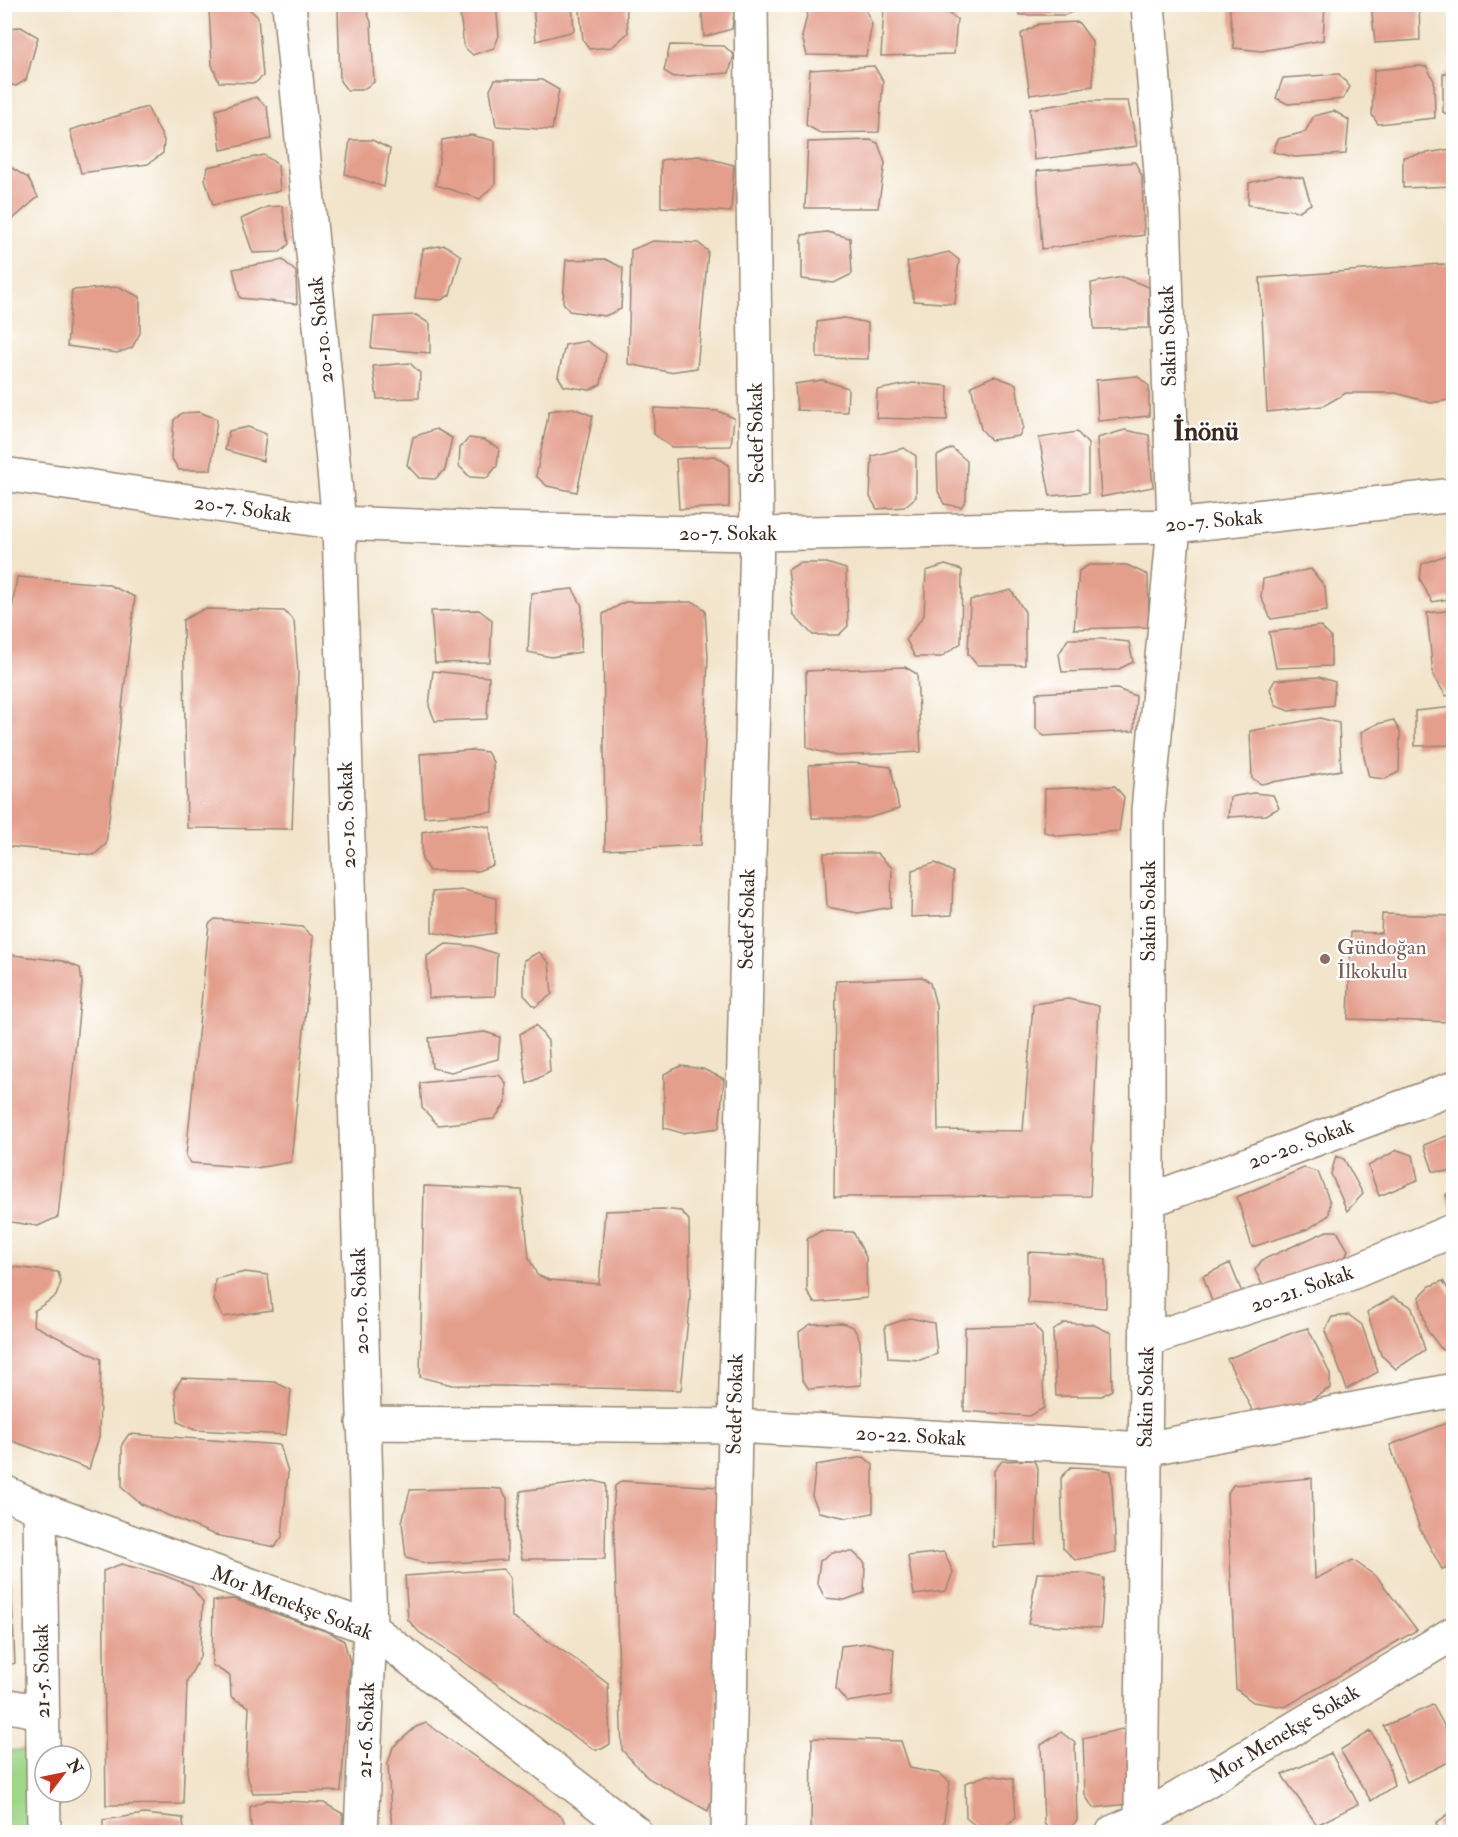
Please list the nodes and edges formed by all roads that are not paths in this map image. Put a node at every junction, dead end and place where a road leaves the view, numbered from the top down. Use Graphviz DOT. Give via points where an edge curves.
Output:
graph roads {
  1 [pos="289,4"];
  2 [pos="751,4"];
  3 [pos="1148,4"];
  4 [pos="4,474"];
  5 [pos="1454,495"];
  6 [pos="339,523"];
  7 [pos="1174,526"];
  8 [pos="757,534"];
  9 [pos="1454,1088"];
  10 [pos="1148,1201"];
  11 [pos="1454,1230"];
  12 [pos="1147,1340"];
  13 [pos="1454,1390"];
  14 [pos="363,1423"];
  15 [pos="735,1426"];
  16 [pos="1145,1449"];
  17 [pos="4,1492"];
  18 [pos="40,1509"];
  19 [pos="370,1628"];
  20 [pos="1454,1633"];
  21 [pos="4,1705"];
  22 [pos="42,1712"];
  23 [pos="1133,1828"];
  24 [pos="44,1833"];
  25 [pos="362,1833"];
  26 [pos="635,1833"];
  27 [pos="728,1833"];
  1 -- 6 [label="street, 20-10. Sokak"];
  2 -- 8 [label="street, Sedef Sokak"];
  3 -- 7 [label="street, Sakin Sokak" via="1164,210"];
  4 -- 6 [label="street, 20-7. Sokak"];
  5 -- 7 [label="street, 20-7. Sokak"];
  6 -- 8 [label="street, 20-7. Sokak"];
  6 -- 14 [label="street, 20-10. Sokak"];
  7 -- 8 [label="street, 20-7. Sokak"];
  7 -- 10 [label="street, Sakin Sokak" via="1148,811"];
  8 -- 15 [label="street, Sedef Sokak"];
  9 -- 10 [label="street, 20-20. Sokak"];
  10 -- 12 [label="street, Sakin Sokak"];
  11 -- 12 [label="street, 20-21. Sokak" via="1344,1276"];
  12 -- 16 [label="street, Sakin Sokak"];
  13 -- 16 [label="street, 20-22. Sokak"];
  14 -- 15 [label="street, 20-22. Sokak"];
  14 -- 19 [label="street, 20-10. Sokak"];
  15 -- 16 [label="street, 20-22. Sokak"];
  15 -- 27 [label="street, Sedef Sokak"];
  16 -- 23 [label="street, Sakin Sokak"];
  17 -- 18 [label="street, Mor Menekşe Sokak"];
  18 -- 19 [label="street, Mor Menekşe Sokak"];
  18 -- 22 [label="street, 21-5. Sokak"];
  19 -- 25 [label="street, 21-6. Sokak"];
  19 -- 26 [label="street, Mor Menekşe Sokak"];
  20 -- 23 [label="street, Mor Menekşe Sokak"];
  21 -- 22 [label="street"];
  22 -- 24 [label="street, 21-5. Sokak"];
}
